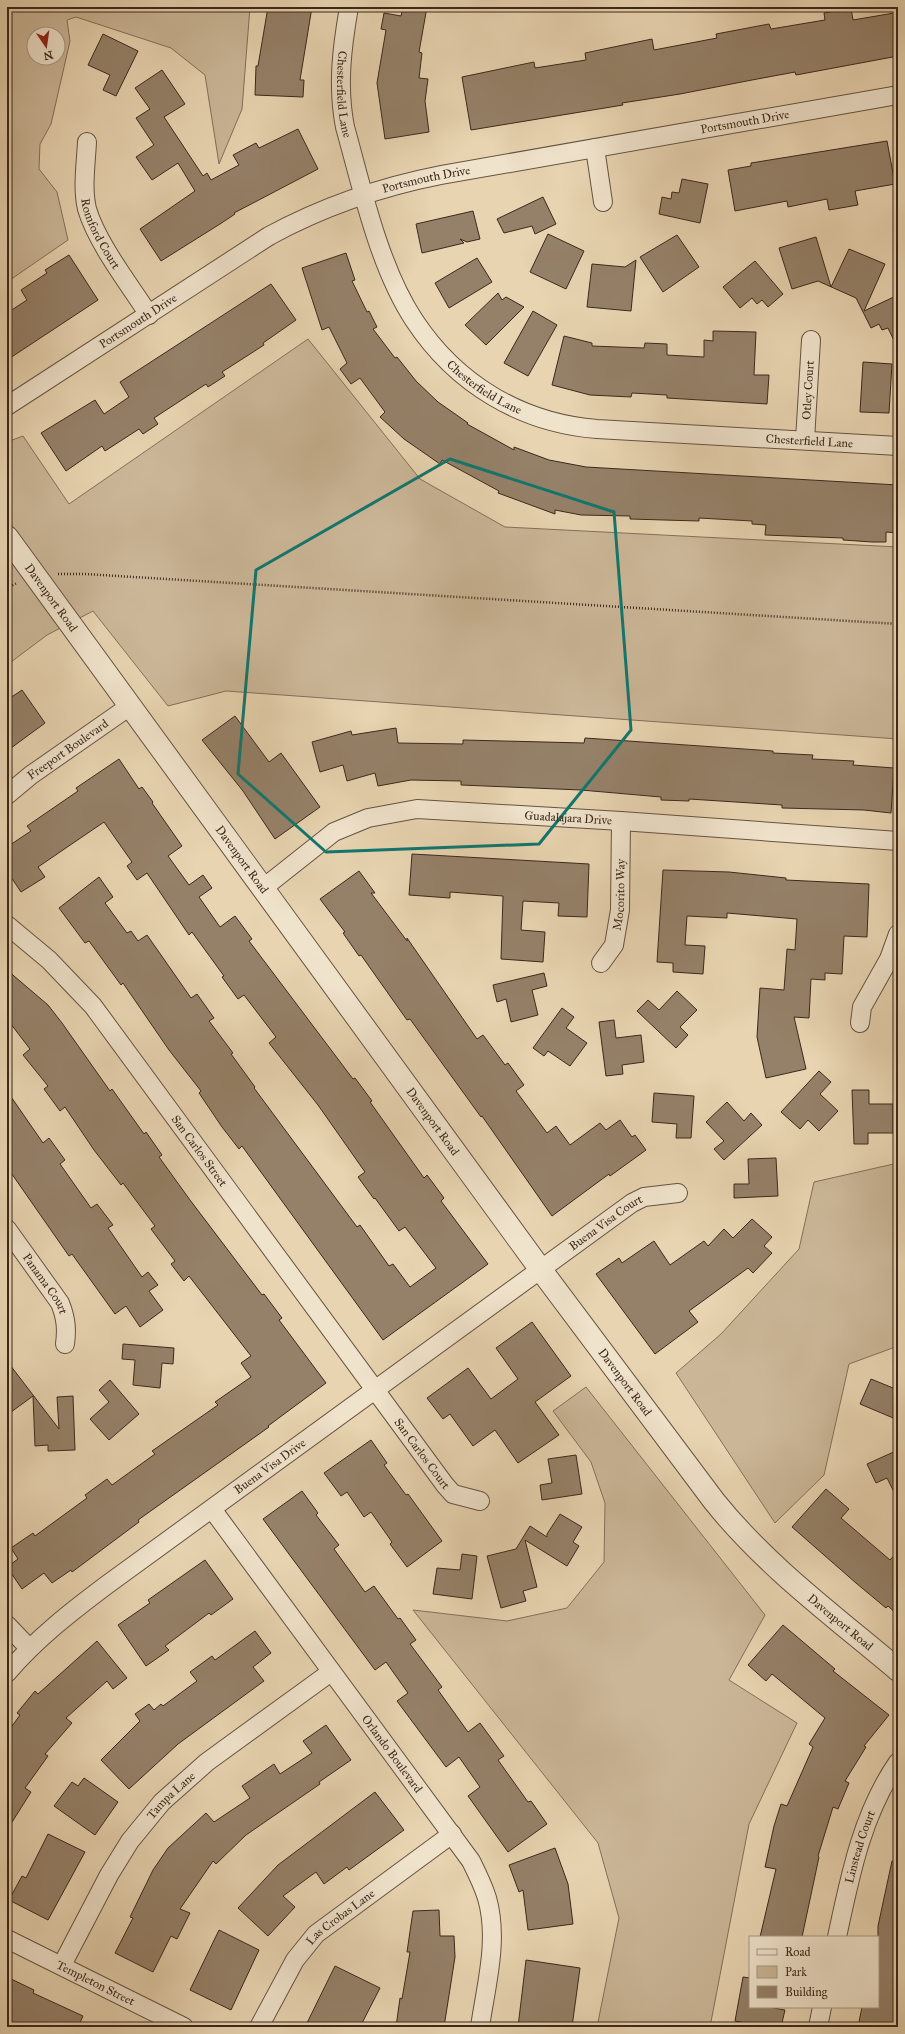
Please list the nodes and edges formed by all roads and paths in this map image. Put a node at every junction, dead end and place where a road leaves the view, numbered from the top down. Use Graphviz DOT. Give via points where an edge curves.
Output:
graph roads {
  1 [pos="349,7"];
  2 [pos="898,95"];
  3 [pos="87,142"];
  4 [pos="596,148"];
  5 [pos="364,193"];
  6 [pos="603,202"];
  7 [pos="149,315"];
  8 [pos="811,340"];
  9 [pos="7,406"];
  10 [pos="805,440"];
  11 [pos="898,446"];
  12 [pos="7,537"];
  13 [pos="34,575"];
  14 [pos="898,624"];
  15 [pos="130,706"];
  16 [pos="7,795"];
  17 [pos="621,821"];
  18 [pos="898,841"];
  19 [pos="262,889"];
  20 [pos="7,925"];
  21 [pos="898,934"];
  22 [pos="601,963"];
  23 [pos="860,1023"];
  24 [pos="678,1193"];
  25 [pos="7,1229"];
  26 [pos="541,1270"];
  27 [pos="65,1344"];
  28 [pos="374,1391"];
  29 [pos="480,1501"];
  30 [pos="212,1509"];
  31 [pos="7,1625"];
  32 [pos="29,1648"];
  33 [pos="898,1670"];
  34 [pos="331,1672"];
  35 [pos="7,1673"];
  36 [pos="898,1762"];
  37 [pos="452,1834"];
  38 [pos="837,1936"];
  39 [pos="7,1939"];
  40 [pos="62,1965"];
  41 [pos="822,2008"];
  42 [pos="184,2027"];
  43 [pos="259,2027"];
  44 [pos="480,2027"];
  45 [pos="818,2027"];
  1 -- 5 [label="street, Chesterfield Lane" via="341,61 342,111"];
  2 -- 4 [label="street, Portsmouth Drive"];
  3 -- 7 [label="street, Romford Court" via="85,195 88,209 101,239"];
  4 -- 5 [label="street, Portsmouth Drive" via="441,175"];
  4 -- 6 [label="street"];
  5 -- 7 [label="street, Portsmouth Drive" via="321,210 269,236"];
  5 -- 10 [label="street, Chesterfield Lane" via="393,278 414,319 442,356 459,372 500,401 542,419 578,427"];
  7 -- 9 [label="street, Portsmouth Drive"];
  8 -- 10 [label="street, Otley Court"];
  10 -- 11 [label="street, Chesterfield Lane"];
  12 -- 13 [label="street, Davenport Road"];
  13 -- 14 [label="path" via="85,574 250,583"];
  13 -- 15 [label="street, Davenport Road"];
  15 -- 16 [label="street, Freeport Boulevard" via="31,775"];
  15 -- 19 [label="street, Davenport Road"];
  17 -- 18 [label="street, Guadalajara Drive"];
  17 -- 19 [label="street, Guadalajara Drive" via="417,809 368,818 334,832"];
  17 -- 22 [label="street, Mocorito Way" via="620,910 614,945"];
  19 -- 26 [label="street, Davenport Road"];
  20 -- 28 [label="street, San Carlos Street" via="54,965 93,1006"];
  21 -- 23 [label="street" via="862,1007"];
  24 -- 26 [label="street, Buena Visa Court" via="644,1197 632,1203"];
  25 -- 27 [label="street, Panama Court" via="60,1303 67,1327"];
  26 -- 28 [label="street, Buena Visa Drive"];
  26 -- 33 [label="street, Davenport Road" via="728,1518 777,1568"];
  28 -- 29 [label="street, San Carlos Court" via="453,1494"];
  28 -- 30 [label="street, Buena Visa Drive"];
  30 -- 32 [label="street, Buena Visa Drive" via="108,1584"];
  30 -- 34 [label="street, Orlando Boulevard"];
  31 -- 32 [label="street"];
  32 -- 35 [label="street, Buena Visa Drive"];
  34 -- 37 [label="street, Orlando Boulevard"];
  34 -- 40 [label="street, Tampa Lane" via="207,1762 162,1802 130,1841 108,1875"];
  36 -- 38 [label="street, Linstead Court" via="880,1792 863,1834 848,1883"];
  37 -- 43 [label="street, Las Crobas Lane" via="316,1934 294,1960"];
  37 -- 44 [label="street, Orlando Boulevard" via="471,1861 483,1886 492,1922 491,1954"];
  39 -- 40 [label="street, Templeton Street"];
  40 -- 42 [label="street, Templeton Street"];
  41 -- 45 [label="street"];
}
